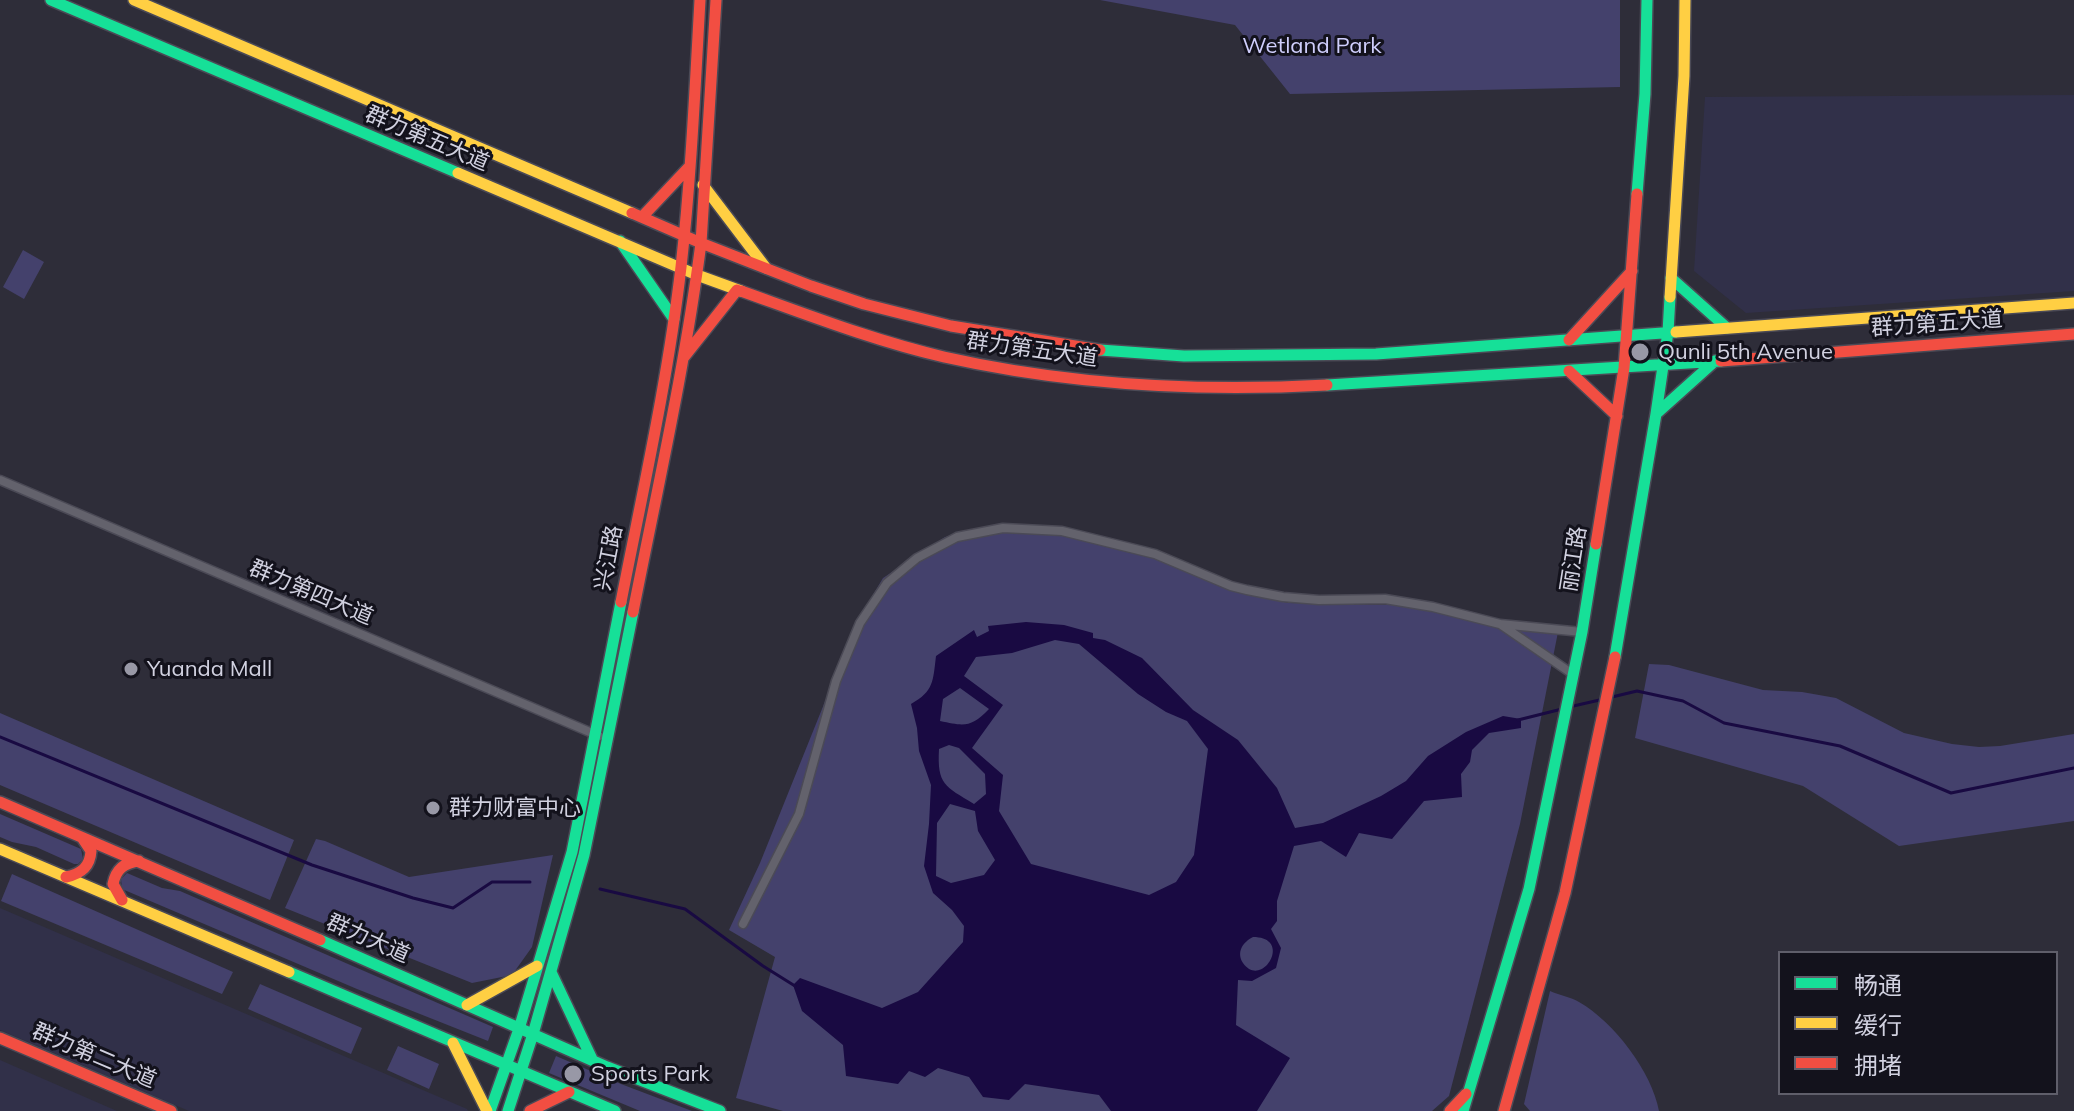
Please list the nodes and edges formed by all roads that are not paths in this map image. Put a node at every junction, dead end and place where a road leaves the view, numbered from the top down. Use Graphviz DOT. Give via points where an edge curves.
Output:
graph roads {
  1 [pos="51,0"];
  2 [pos="134,0"];
  3 [pos="700,0"];
  4 [pos="716,0"];
  5 [pos="1647,0"];
  6 [pos="1685,0"];
  7 [pos="690,166"];
  8 [pos="703,185"];
  9 [pos="642,217"];
  10 [pos="684,234"];
  11 [pos="619,241"];
  12 [pos="701,243"];
  13 [pos="681,267"];
  14 [pos="766,269"];
  15 [pos="1632,271"];
  16 [pos="697,275"];
  17 [pos="1671,278"];
  18 [pos="737,290"];
  19 [pos="2074,303"];
  20 [pos="674,319"];
  21 [pos="1727,328"];
  22 [pos="1668,332"];
  23 [pos="2074,334"];
  24 [pos="1627,336"];
  25 [pos="1569,340"];
  26 [pos="683,358"];
  27 [pos="1715,361"];
  28 [pos="1663,364"];
  29 [pos="1624,368"];
  30 [pos="1569,371"];
  31 [pos="1656,414"];
  32 [pos="1617,416"];
  33 [pos="0,480"];
  34 [pos="1500,624"];
  35 [pos="1582,632"];
  36 [pos="1575,675"];
  37 [pos="601,737"];
  38 [pos="0,802"];
  39 [pos="81,836"];
  40 [pos="0,849"];
  41 [pos="139,861"];
  42 [pos="66,877"];
  43 [pos="123,902"];
  44 [pos="564,905"];
  45 [pos="743,924"];
  46 [pos="537,966"];
  47 [pos="551,972"];
  48 [pos="467,1005"];
  49 [pos="519,1029"];
  50 [pos="533,1034"];
  51 [pos="0,1041"];
  52 [pos="453,1043"];
  53 [pos="592,1059"];
  54 [pos="506,1066"];
  55 [pos="522,1072"];
  56 [pos="569,1092"];
  57 [pos="1468,1092"];
  58 [pos="1508,1096"];
  59 [pos="153,1111"];
  60 [pos="171,1111"];
  61 [pos="488,1111"];
  62 [pos="508,1111"];
  63 [pos="530,1111"];
  64 [pos="615,1111"];
  65 [pos="720,1111"];
  66 [pos="1450,1111"];
  67 [pos="1463,1111"];
  68 [pos="1504,1111"];
  69 [pos="1516,1111"];
  1 -- 11 [label="main road, 群力第五大道"];
  2 -- 9 [label="main road, 群力第五大道"];
  3 -- 7 [label="main road, 兴江路"];
  4 -- 8 [label="main road, 兴江路"];
  5 -- 15 [label="main road, 丽江路"];
  6 -- 17 [label="main road"];
  7 -- 9 [label="main road"];
  7 -- 10 [label="main road, 兴江路"];
  8 -- 12 [label="main road, 兴江路"];
  8 -- 14 [label="main road"];
  9 -- 10 [label="main road, 群力第五大道"];
  10 -- 12 [label="main road, 群力第五大道"];
  10 -- 13 [label="main road, 兴江路"];
  11 -- 13 [label="main road, 群力第五大道"];
  11 -- 20 [label="main road"];
  12 -- 14 [label="main road, 群力第五大道"];
  12 -- 16 [label="main road, 兴江路"];
  13 -- 16 [label="main road, 群力第五大道"];
  13 -- 20 [label="main road, 兴江路"];
  14 -- 25 [label="main road, 群力第五大道" via="864,304 951,326 1118,352 1376,354"];
  15 -- 24 [label="main road, 丽江路"];
  15 -- 25 [label="main road"];
  16 -- 18 [label="main road, 群力第五大道"];
  16 -- 26 [label="main road, 兴江路"];
  17 -- 21 [label="main road"];
  17 -- 22 [label="main road"];
  18 -- 26 [label="main road"];
  18 -- 30 [label="main road, 群力第五大道" via="944,357 1124,383 1290,387"];
  19 -- 21 [label="main road, 群力第五大道"];
  20 -- 37 [label="main road, 兴江路"];
  21 -- 22 [label="main road, 群力第五大道"];
  22 -- 24 [label="main road, 群力第五大道"];
  22 -- 28 [label="main road"];
  23 -- 27 [label="main road, 群力第五大道"];
  24 -- 25 [label="main road, 群力第五大道"];
  24 -- 29 [label="main road, 丽江路"];
  26 -- 37 [label="main road, 兴江路"];
  27 -- 28 [label="main road, 群力第五大道"];
  27 -- 31 [label="main road"];
  28 -- 29 [label="main road, 群力第五大道"];
  28 -- 31 [label="main road"];
  29 -- 30 [label="main road, 群力第五大道"];
  29 -- 32 [label="main road, 丽江路"];
  30 -- 32 [label="main road"];
  31 -- 58 [label="main road" via="1611,683 1565,893"];
  32 -- 35 [label="main road, 丽江路"];
  33 -- 37 [label="street, 群力第四大道"];
  34 -- 35 [label="street"];
  34 -- 36 [label="street"];
  34 -- 45 [label="street" via="1385,599 1319,600 1259,592 1155,554 1062,531 1003,528 957,537 917,558 887,583 860,623 836,681 799,814"];
  35 -- 36 [label="main road, 丽江路"];
  36 -- 57 [label="main road, 丽江路" via="1529,889"];
  37 -- 44 [label="main road, 兴江路"];
  37 -- 44 [label="main road, 兴江路" via="584,855"];
  38 -- 39 [label="main road, 群力大道"];
  39 -- 41 [label="main road, 群力大道"];
  39 -- 42 [label="main road" via="91,857 80,874"];
  40 -- 42 [label="main road"];
  41 -- 43 [label="main road" via="123,865 113,879"];
  41 -- 48 [label="main road, 群力大道"];
  42 -- 43 [label="main road"];
  43 -- 52 [label="main road"];
  44 -- 46 [label="main road, 兴江路"];
  44 -- 47 [label="main road, 兴江路"];
  46 -- 48 [label="main road"];
  46 -- 49 [label="main road, 兴江路"];
  47 -- 50 [label="main road, 兴江路"];
  47 -- 53 [label="main road"];
  48 -- 49 [label="main road, 群力大道"];
  49 -- 50 [label="main road, 群力大道"];
  49 -- 54 [label="main road, 兴江路"];
  50 -- 53 [label="main road, 群力大道"];
  50 -- 55 [label="main road, 兴江路"];
  51 -- 59 [label="main road, 群力第二大道"];
  51 -- 60 [label="main road, 群力第二大道"];
  52 -- 54 [label="main road"];
  52 -- 61 [label="main road"];
  53 -- 65 [label="main road, 群力大道"];
  54 -- 55 [label="main road"];
  54 -- 61 [label="main road, 兴江路"];
  55 -- 56 [label="main road"];
  55 -- 62 [label="main road, 兴江路"];
  56 -- 63 [label="main road"];
  56 -- 64 [label="main road"];
  57 -- 66 [label="main road"];
  57 -- 67 [label="main road, 丽江路"];
  58 -- 68 [label="main road"];
  58 -- 69 [label="main road"];
}
